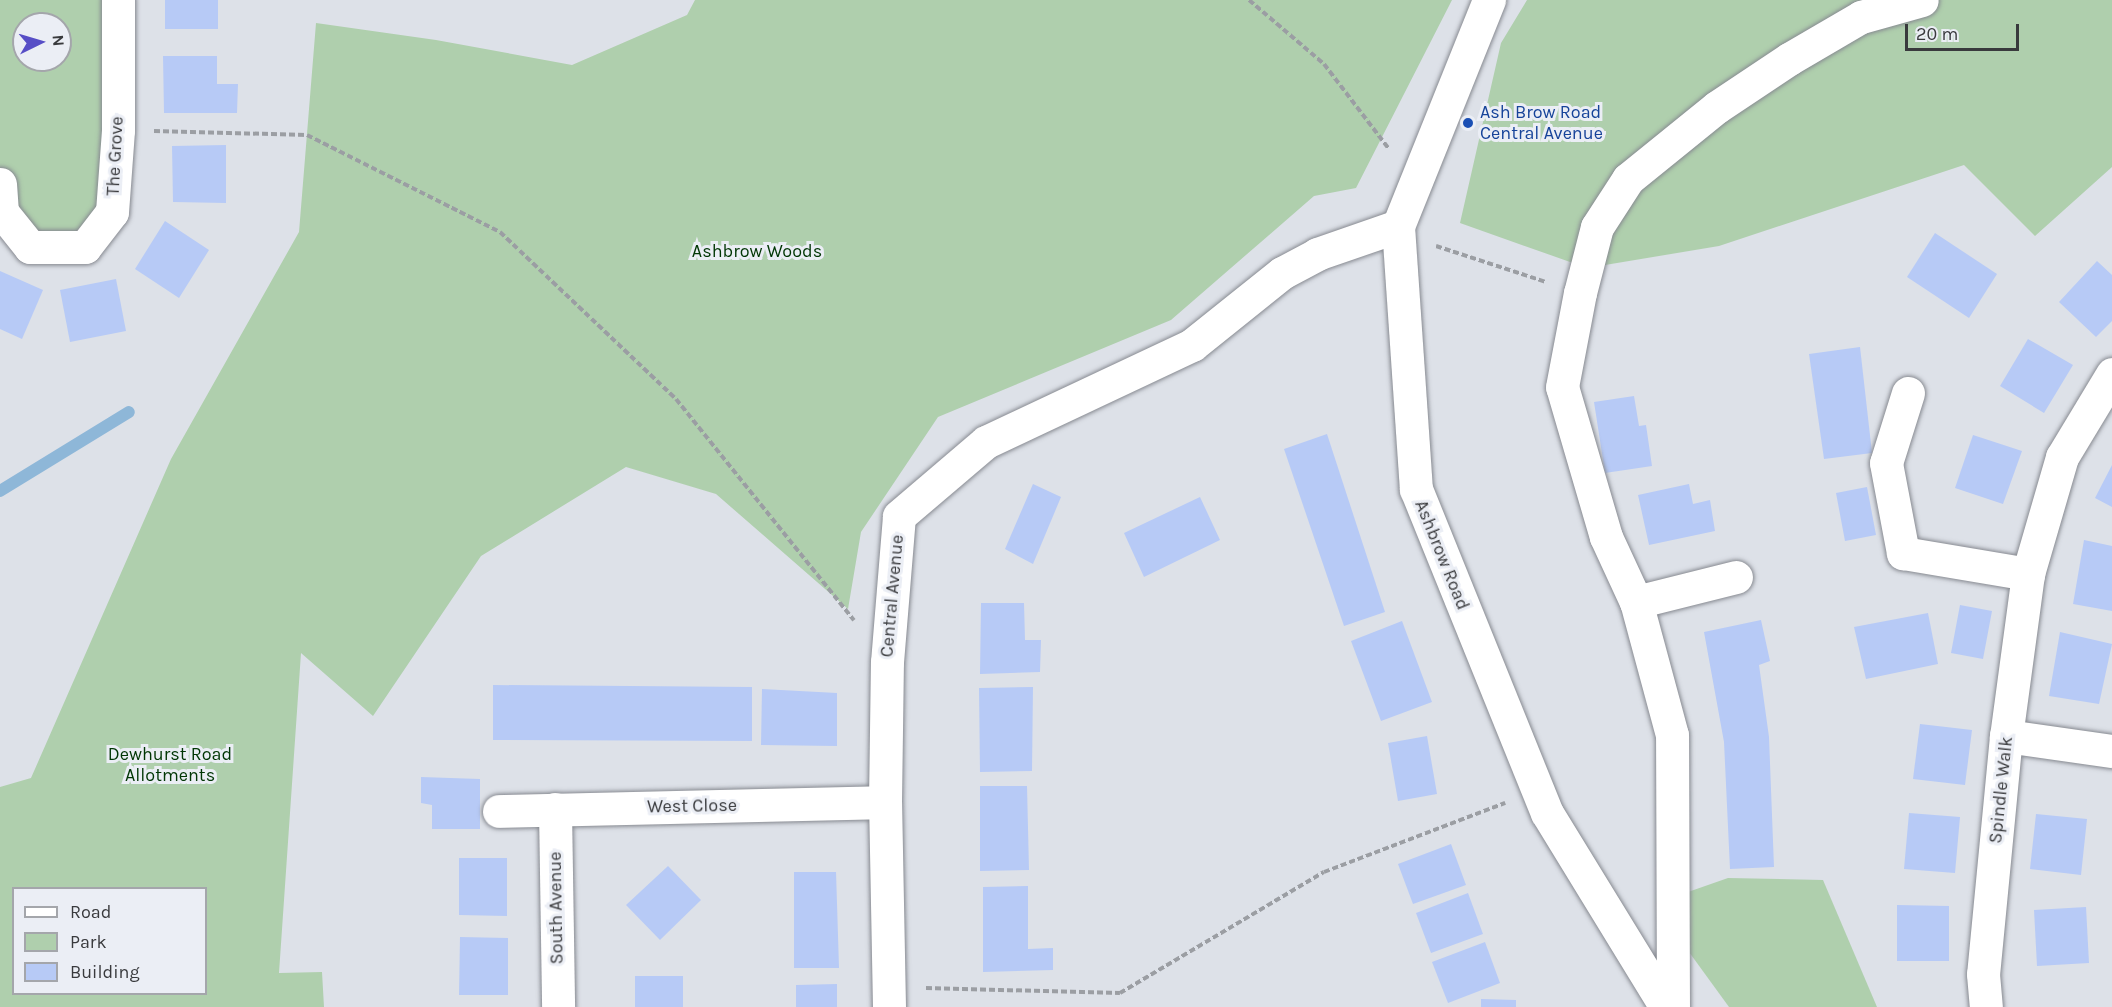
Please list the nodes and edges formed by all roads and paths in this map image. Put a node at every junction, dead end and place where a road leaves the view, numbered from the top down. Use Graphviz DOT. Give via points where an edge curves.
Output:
graph roads {
  1 [pos="118,0"];
  2 [pos="1249,0"];
  3 [pos="1489,0"];
  4 [pos="1922,0"];
  5 [pos="117,130"];
  6 [pos="1416,181"];
  7 [pos="0,184"];
  8 [pos="1398,230"];
  9 [pos="1580,294"];
  10 [pos="2112,374"];
  11 [pos="1908,393"];
  12 [pos="2028,574"];
  13 [pos="1736,577"];
  14 [pos="1636,602"];
  15 [pos="886,662"];
  16 [pos="2006,736"];
  17 [pos="2112,751"];
  18 [pos="1538,791"];
  19 [pos="885,802"];
  20 [pos="555,809"];
  21 [pos="499,811"];
  22 [pos="889,997"];
  23 [pos="558,1007"];
  24 [pos="1666,1007"];
  25 [pos="1673,1007"];
  26 [pos="1986,1007"];
  1 -- 5 [label="street, The Grove"];
  2 -- 6 [label="path" via="1324,64"];
  3 -- 6 [label="street, Ashbrow Road"];
  4 -- 9 [label="street" via="1862,17 1789,59 1716,106 1628,179 1597,227"];
  5 -- 7 [label="street, The Grove" via="112,212 85,247 30,247 2,212"];
  5 -- 15 [label="path" via="307,135 500,232 676,399"];
  6 -- 8 [label="street, Ashbrow Road"];
  8 -- 9 [label="path"];
  8 -- 15 [label="street, Central Avenue" via="1317,254 1282,273 1192,345 986,441 899,516"];
  8 -- 18 [label="street, Ashbrow Road" via="1416,489"];
  9 -- 14 [label="street" via="1562,387 1606,537"];
  10 -- 12 [label="street, Spindle Walk" via="2062,457"];
  11 -- 12 [label="street" via="1886,462 1903,553"];
  12 -- 16 [label="street, Spindle Walk"];
  13 -- 14 [label="street"];
  14 -- 25 [label="street" via="1672,735"];
  15 -- 19 [label="street, Central Avenue"];
  16 -- 17 [label="street"];
  16 -- 26 [label="street, Spindle Walk" via="1983,974"];
  18 -- 22 [label="path" via="1324,872 1120,993"];
  18 -- 24 [label="street, Ashbrow Road" via="1547,813"];
  19 -- 20 [label="street, West Close"];
  19 -- 22 [label="street, Central Avenue"];
  20 -- 21 [label="street, West Close"];
  20 -- 23 [label="street, South Avenue"];
}
